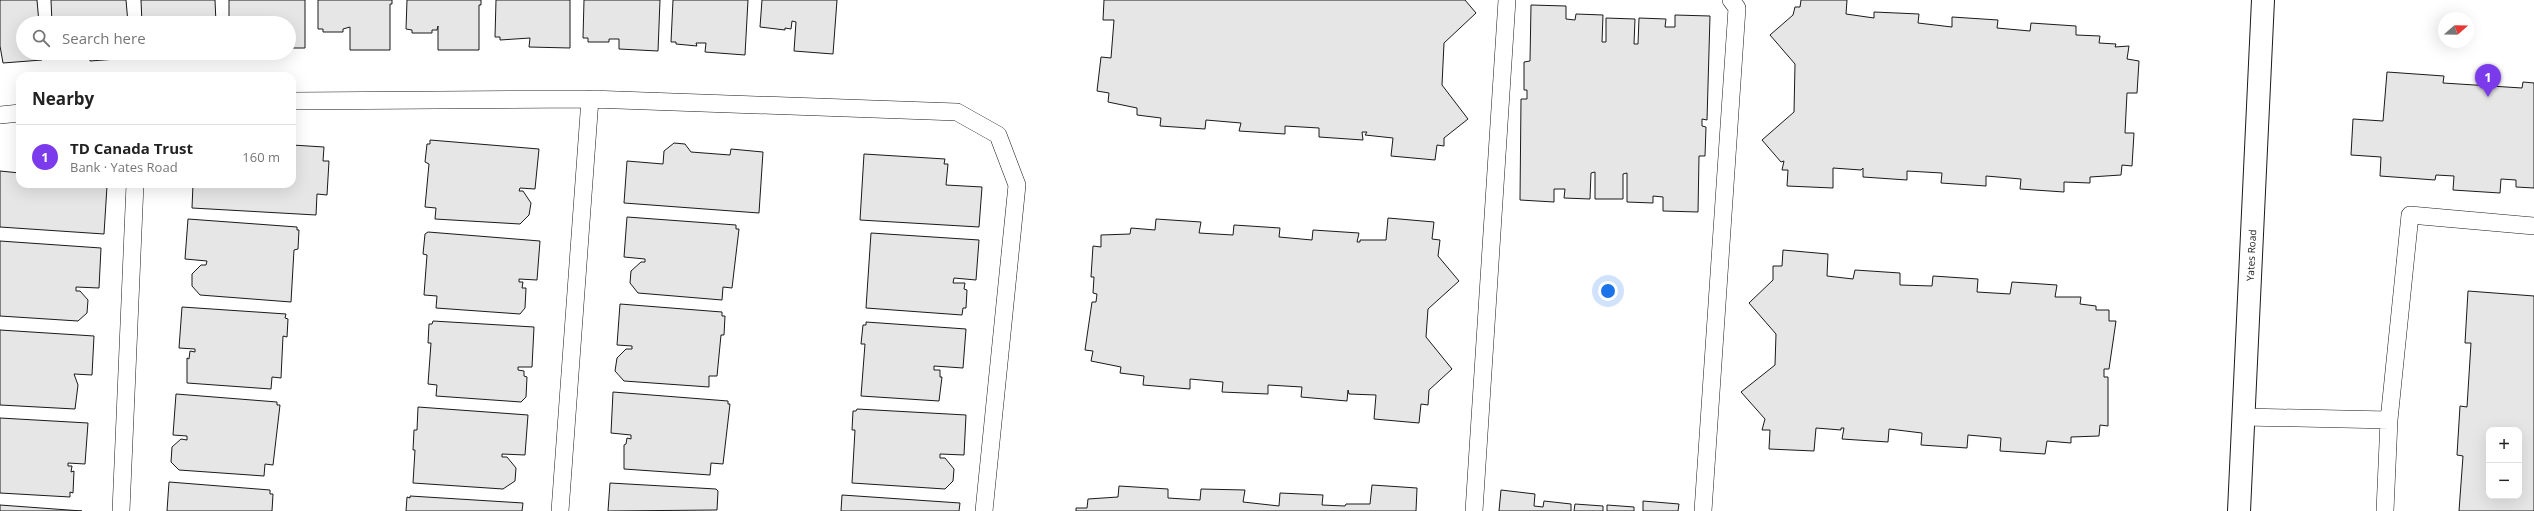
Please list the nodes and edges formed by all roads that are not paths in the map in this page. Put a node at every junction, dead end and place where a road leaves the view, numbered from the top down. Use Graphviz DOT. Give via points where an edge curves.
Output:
graph roads {
  1 [pos="1507,0"];
  2 [pos="1731,0"];
  3 [pos="2263,0"];
  4 [pos="590,99"];
  5 [pos="296,101"];
  6 [pos="16,113"];
  7 [pos="0,115"];
  8 [pos="135,188"];
  9 [pos="2534,226"];
  10 [pos="2244,416"];
  11 [pos="2389,420"];
  12 [pos="121,511"];
  13 [pos="560,511"];
  14 [pos="984,511"];
  15 [pos="1474,511"];
  16 [pos="1703,511"];
  17 [pos="2239,511"];
  18 [pos="2385,511"];
  1 -- 15 [label="lane"];
  2 -- 16 [label="lane" via="1738,8"];
  3 -- 10 [label="street, Yates Road"];
  4 -- 5 [label="lane"];
  4 -- 13 [label="lane"];
  4 -- 14 [label="lane" via="957,112 998,134 1017,185"];
  6 -- 7 [label="lane"];
  8 -- 12 [label="lane"];
  9 -- 11 [label="lane" via="2410,215"];
  10 -- 11 [label="lane"];
  10 -- 17 [label="street, Yates Road"];
  11 -- 18 [label="lane"];
}
